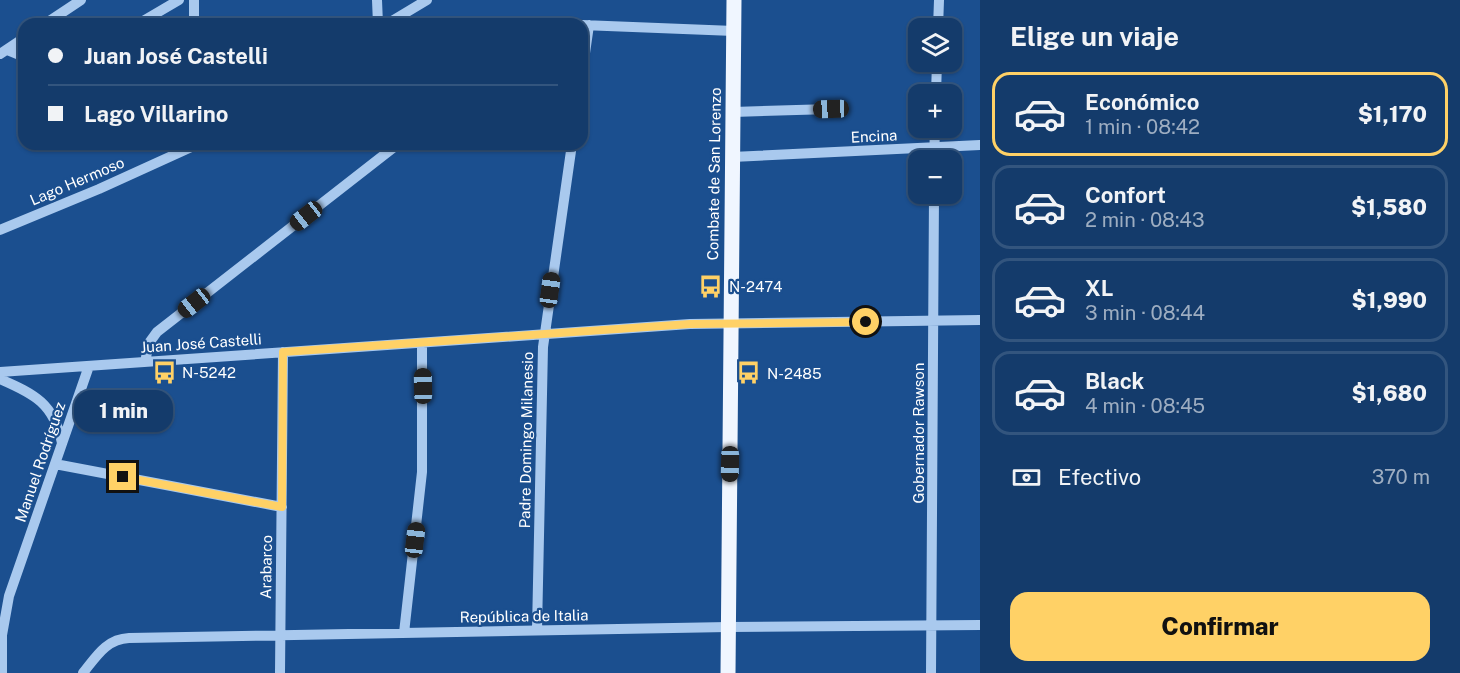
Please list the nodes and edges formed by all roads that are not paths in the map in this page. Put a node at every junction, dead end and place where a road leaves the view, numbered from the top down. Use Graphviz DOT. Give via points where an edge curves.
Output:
graph roads {
  1 [pos="81,0"];
  2 [pos="179,0"];
  3 [pos="194,0"];
  4 [pos="377,0"];
  5 [pos="426,0"];
  6 [pos="734,0"];
  7 [pos="939,0"];
  8 [pos="54,18"];
  9 [pos="148,18"];
  10 [pos="194,18"];
  11 [pos="378,18"];
  12 [pos="397,18"];
  13 [pos="938,18"];
  14 [pos="588,25"];
  15 [pos="734,31"];
  16 [pos="18,42"];
  17 [pos="3,52"];
  18 [pos="18,56"];
  19 [pos="831,109"];
  20 [pos="733,112"];
  21 [pos="934,138"];
  22 [pos="980,145"];
  23 [pos="934,148"];
  24 [pos="183,150"];
  25 [pos="390,150"];
  26 [pos="571,150"];
  27 [pos="732,157"];
  28 [pos="934,204"];
  29 [pos="0,230"];
  30 [pos="980,320"];
  31 [pos="933,321"];
  32 [pos="731,324"];
  33 [pos="544,334"];
  34 [pos="422,343"];
  35 [pos="283,352"];
  36 [pos="145,362"];
  37 [pos="89,366"];
  38 [pos="0,372"];
  39 [pos="0,379"];
  40 [pos="62,443"];
  41 [pos="55,464"];
  42 [pos="282,507"];
  43 [pos="932,625"];
  44 [pos="980,625"];
  45 [pos="728,627"];
  46 [pos="537,630"];
  47 [pos="404,633"];
  48 [pos="281,635"];
  49 [pos="2,673"];
  50 [pos="83,673"];
  51 [pos="280,673"];
  52 [pos="728,673"];
  53 [pos="931,673"];
  1 -- 8 [label="street"];
  2 -- 9 [label="street"];
  3 -- 10 [label="street"];
  4 -- 11 [label="street"];
  5 -- 12 [label="street"];
  6 -- 15 [label="main road, Combate de San Lorenzo"];
  7 -- 13 [label="street"];
  14 -- 15 [label="street"];
  15 -- 20 [label="main road, Combate de San Lorenzo"];
  16 -- 17 [label="street"];
  17 -- 18 [label="street"];
  19 -- 20 [label="street"];
  20 -- 27 [label="main road, Combate de San Lorenzo"];
  21 -- 23 [label="street"];
  22 -- 23 [label="street, Encina"];
  23 -- 27 [label="street, Encina"];
  24 -- 29 [label="street, Lago Hermoso"];
  25 -- 36 [label="street" via="157,332 149,343"];
  26 -- 33 [label="street, Padre Domingo Milanesio"];
  27 -- 32 [label="main road, Combate de San Lorenzo"];
  28 -- 31 [label="street, Gobernador Rawson"];
  30 -- 31 [label="street, Juan José Castelli"];
  31 -- 32 [label="street, Juan José Castelli"];
  31 -- 43 [label="street, Gobernador Rawson"];
  32 -- 33 [label="street, Juan José Castelli"];
  32 -- 45 [label="main road, Combate de San Lorenzo"];
  33 -- 34 [label="street, Juan José Castelli"];
  33 -- 46 [label="street, Padre Domingo Milanesio"];
  34 -- 35 [label="street, Juan José Castelli"];
  34 -- 47 [label="street" via="422,472"];
  35 -- 36 [label="street, Juan José Castelli"];
  35 -- 42 [label="street, Arabarco"];
  36 -- 37 [label="street, Juan José Castelli"];
  37 -- 38 [label="street, Juan José Castelli"];
  37 -- 40 [label="street, Manuel Rodríguez"];
  39 -- 40 [label="street" via="42,402 55,420"];
  40 -- 41 [label="street, Manuel Rodríguez"];
  41 -- 42 [label="street"];
  41 -- 49 [label="street, Manuel Rodríguez" via="9,596 2,635"];
  42 -- 48 [label="street, Arabarco"];
  43 -- 44 [label="street, República de Italia"];
  43 -- 45 [label="street, República de Italia"];
  43 -- 53 [label="street, Gobernador Rawson"];
  45 -- 46 [label="street, República de Italia"];
  45 -- 52 [label="main road, Combate de San Lorenzo"];
  46 -- 47 [label="street, República de Italia"];
  47 -- 48 [label="street, República de Italia"];
  48 -- 50 [label="street, República de Italia" via="119,639 105,646"];
  48 -- 51 [label="street, Arabarco"];
}
